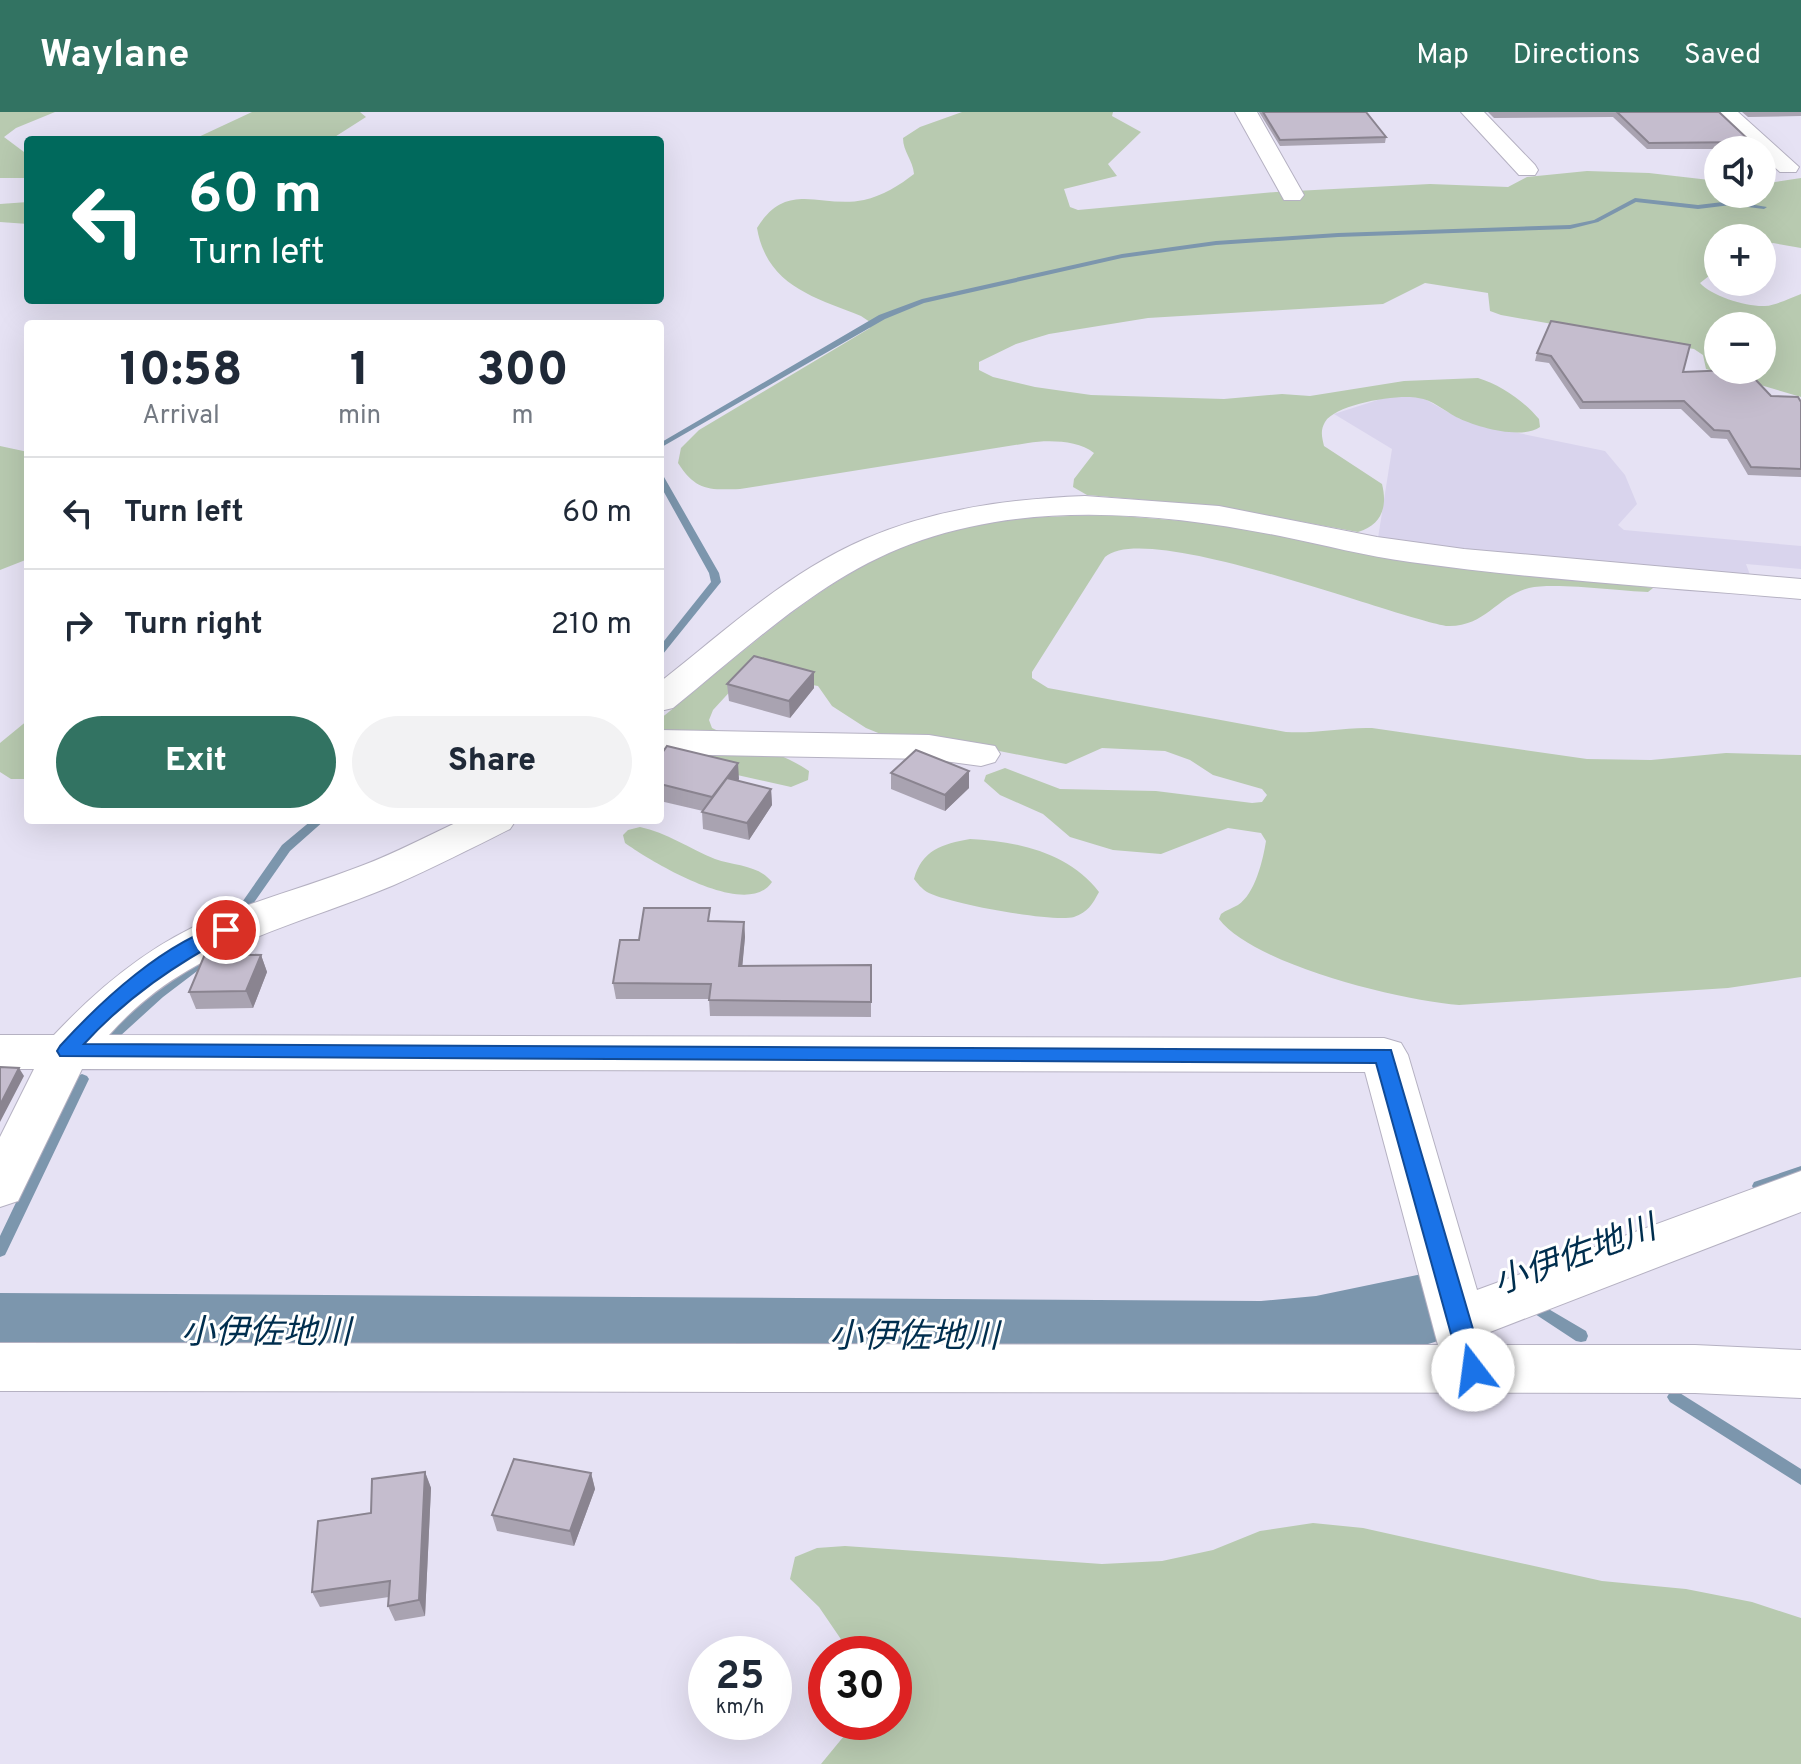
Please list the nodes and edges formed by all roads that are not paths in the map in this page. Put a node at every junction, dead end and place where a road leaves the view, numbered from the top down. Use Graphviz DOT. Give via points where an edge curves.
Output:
graph roads {
  1 [pos="1246,112"];
  2 [pos="1472,112"];
  3 [pos="1725,112"];
  4 [pos="1788,167"];
  5 [pos="1527,170"];
  6 [pos="1292,195"];
  7 [pos="1801,589"];
  8 [pos="664,697"];
  9 [pos="664,742"];
  10 [pos="981,754"];
  11 [pos="488,824"];
  12 [pos="67,1051"];
  13 [pos="0,1052"];
  14 [pos="0,1187"];
  15 [pos="1801,1191"];
  16 [pos="1460,1322"];
  17 [pos="0,1367"];
  18 [pos="1801,1374"];
  1 -- 6 [label="street"];
  2 -- 5 [label="street"];
  3 -- 4 [label="street"];
  7 -- 8 [label="street" via="1413,553 1264,523 1160,509 1004,512 909,532 867,549 819,578"];
  9 -- 10 [label="street" via="929,747"];
  11 -- 12 [label="street" via="406,864 226,930 180,954 138,982"];
  12 -- 13 [label="street"];
  12 -- 14 [label="street"];
  12 -- 16 [label="street" via="1384,1055"];
  15 -- 16 [label="street"];
  16 -- 17 [label="street"];
  16 -- 18 [label="street" via="1695,1369"];
}
